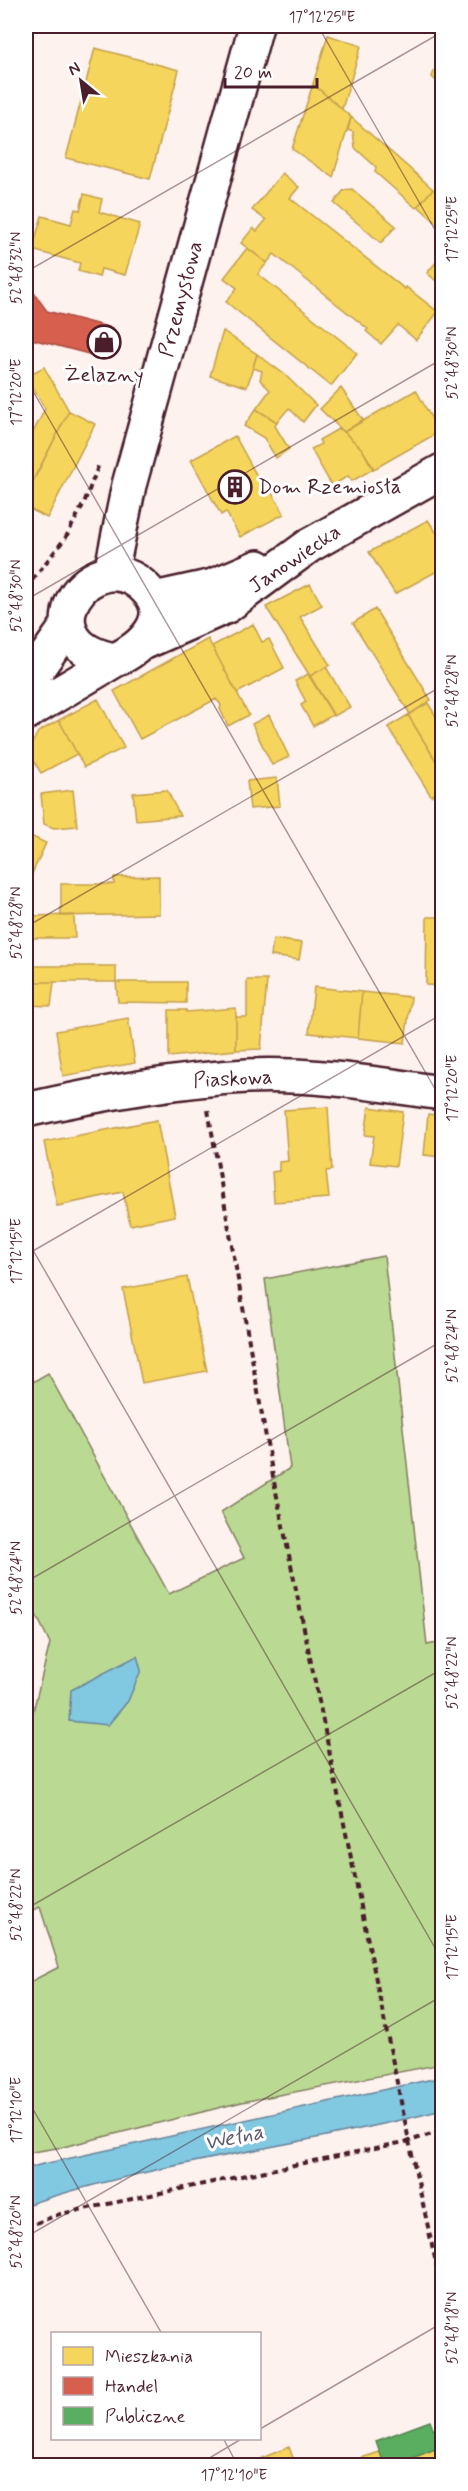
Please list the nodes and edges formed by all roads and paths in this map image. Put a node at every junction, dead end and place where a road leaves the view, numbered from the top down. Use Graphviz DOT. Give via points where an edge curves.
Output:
graph roads {
  1 [pos="256,26"];
  2 [pos="99,463"];
  3 [pos="442,471"];
  4 [pos="310,545"];
  5 [pos="111,573"];
  6 [pos="26,588"];
  7 [pos="154,599"];
  8 [pos="68,626"];
  9 [pos="145,642"];
  10 [pos="115,660"];
  11 [pos="26,679"];
  12 [pos="26,713"];
  13 [pos="202,1080"];
  14 [pos="442,1093"];
  15 [pos="26,1110"];
  16 [pos="26,1622"];
  17 [pos="26,1658"];
  18 [pos="442,2131"];
  19 [pos="409,2141"];
  20 [pos="26,2227"];
  21 [pos="442,2290"];
  1 -- 5 [label="street, Przemysłowa" via="129,485"];
  2 -- 6 [label="path" via="66,537"];
  3 -- 4 [label="street, Janowiecka"];
  4 -- 7 [label="street" via="213,586"];
  4 -- 9 [label="street, Janowiecka" via="227,606"];
  5 -- 7 [label="street" via="137,580"];
  5 -- 8 [label="street" via="97,576 74,596"];
  7 -- 9 [label="street" via="153,630"];
  8 -- 10 [label="street" via="83,649"];
  8 -- 11 [label="street"];
  9 -- 10 [label="street"];
  10 -- 12 [label="street"];
  13 -- 14 [label="street, Piaskowa" via="297,1077"];
  13 -- 15 [label="street, Piaskowa"];
  13 -- 19 [label="path" via="273,1478"];
  16 -- 17 [label="path" via="30,1639"];
  18 -- 19 [label="path"];
  19 -- 20 [label="path" via="60,2214"];
  19 -- 21 [label="path"];
}
